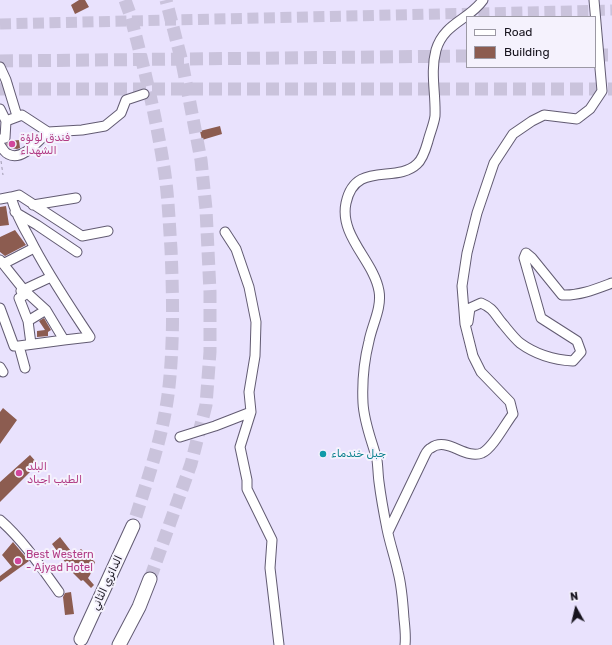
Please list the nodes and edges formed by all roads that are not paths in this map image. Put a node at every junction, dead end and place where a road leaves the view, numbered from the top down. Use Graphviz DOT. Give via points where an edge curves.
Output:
graph roads {
  1 [pos="483,0"];
  2 [pos="594,0"];
  3 [pos="595,16"];
  4 [pos="596,23"];
  5 [pos="0,67"];
  6 [pos="144,94"];
  7 [pos="0,109"];
  8 [pos="17,116"];
  9 [pos="6,121"];
  10 [pos="48,132"];
  11 [pos="0,139"];
  12 [pos="0,145"];
  13 [pos="11,197"];
  14 [pos="76,198"];
  15 [pos="0,199"];
  16 [pos="33,205"];
  17 [pos="15,212"];
  18 [pos="108,231"];
  19 [pos="225,232"];
  20 [pos="34,248"];
  21 [pos="77,252"];
  22 [pos="2,262"];
  23 [pos="51,277"];
  24 [pos="612,283"];
  25 [pos="24,290"];
  26 [pos="46,310"];
  27 [pos="1,314"];
  28 [pos="28,321"];
  29 [pos="467,333"];
  30 [pos="9,336"];
  31 [pos="0,340"];
  32 [pos="64,340"];
  33 [pos="31,344"];
  34 [pos="19,346"];
  35 [pos="25,368"];
  36 [pos="251,412"];
  37 [pos="180,437"];
  38 [pos="0,520"];
  39 [pos="132,526"];
  40 [pos="388,532"];
  41 [pos="150,579"];
  42 [pos="59,592"];
  43 [pos="81,639"];
  44 [pos="119,645"];
  45 [pos="279,645"];
  46 [pos="405,645"];
  1 -- 40 [label="street" via="448,30 436,50 433,74 434,118 425,150 418,163 409,169 367,176 349,193 345,205 346,222 351,236 367,262 379,291 379,303 366,355 363,403 364,416 377,462"];
  2 -- 3 [label="street"];
  4 -- 29 [label="street" via="602,91 590,109 577,119 544,115 532,121 513,134 494,162 467,253 462,286"];
  5 -- 8 [label="street"];
  6 -- 10 [label="street" via="126,100 121,114 105,126"];
  7 -- 9 [label="street"];
  8 -- 9 [label="street"];
  8 -- 10 [label="street" via="22,116"];
  9 -- 11 [label="street" via="5,138"];
  10 -- 12 [label="street" via="34,147 14,156 7,154"];
  13 -- 15 [label="street"];
  13 -- 16 [label="street" via="19,196"];
  13 -- 17 [label="street"];
  14 -- 16 [label="street"];
  16 -- 18 [label="street" via="82,236"];
  17 -- 20 [label="street"];
  17 -- 21 [label="street"];
  19 -- 36 [label="street" via="236,249 249,287 256,322 255,356 249,392"];
  20 -- 22 [label="street"];
  20 -- 23 [label="street"];
  22 -- 25 [label="street"];
  23 -- 25 [label="street"];
  23 -- 32 [label="street" via="90,337"];
  24 -- 29 [label="street" via="590,291 562,295 526,253 524,258 541,318 577,341 581,352 573,361 558,360 540,354 520,343 490,307 481,303 470,308"];
  25 -- 26 [label="street"];
  25 -- 28 [label="street" via="21,291 23,296 20,298"];
  26 -- 28 [label="street"];
  26 -- 32 [label="street"];
  27 -- 30 [label="street"];
  28 -- 33 [label="street"];
  29 -- 40 [label="street" via="473,356 481,372 510,402 512,414 482,453 472,454 447,445 431,447"];
  30 -- 31 [label="street"];
  30 -- 34 [label="street" via="14,346"];
  32 -- 33 [label="street"];
  33 -- 34 [label="street"];
  34 -- 35 [label="street"];
  36 -- 37 [label="street"];
  36 -- 45 [label="street" via="240,447 247,489 272,540 270,568"];
  38 -- 42 [label="street" via="34,558"];
  39 -- 43 [label="highway, الدائري الثاني"];
  40 -- 46 [label="street" via="404,610"];
  41 -- 44 [label="highway"];
}
